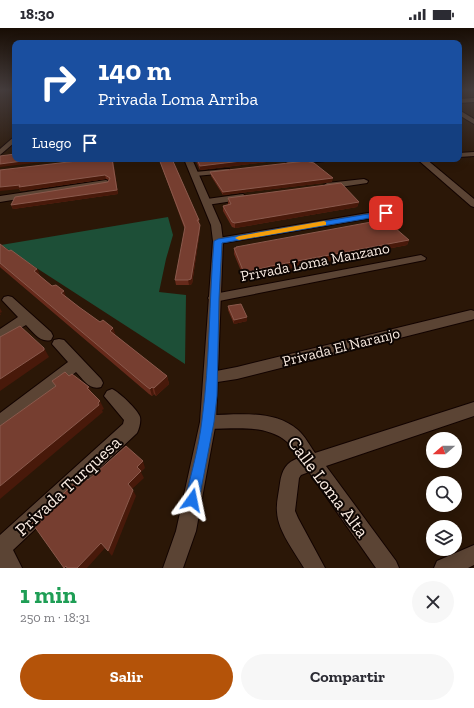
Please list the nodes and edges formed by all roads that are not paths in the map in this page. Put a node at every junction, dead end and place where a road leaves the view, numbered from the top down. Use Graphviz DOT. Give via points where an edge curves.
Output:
graph roads {
  1 [pos="464,115"];
  2 [pos="474,122"];
  3 [pos="12,141"];
  4 [pos="12,149"];
  5 [pos="2,151"];
  6 [pos="474,154"];
  7 [pos="462,155"];
  8 [pos="189,162"];
  9 [pos="297,162"];
  10 [pos="425,162"];
  11 [pos="279,164"];
  12 [pos="232,170"];
  13 [pos="195,174"];
  14 [pos="106,182"];
  15 [pos="364,182"];
  16 [pos="317,187"];
  17 [pos="255,195"];
  18 [pos="0,199"];
  19 [pos="207,202"];
  20 [pos="474,204"];
  21 [pos="386,213"];
  22 [pos="218,241"];
  23 [pos="421,258"];
  24 [pos="214,298"];
  25 [pos="8,300"];
  26 [pos="471,316"];
  27 [pos="27,318"];
  28 [pos="0,335"];
  29 [pos="46,336"];
  30 [pos="59,344"];
  31 [pos="77,363"];
  32 [pos="211,377"];
  33 [pos="96,383"];
  34 [pos="112,396"];
  35 [pos="474,409"];
  36 [pos="0,422"];
  37 [pos="208,422"];
  38 [pos="313,462"];
  39 [pos="0,548"];
  40 [pos="474,555"];
  41 [pos="12,568"];
  42 [pos="173,568"];
  43 [pos="315,568"];
  44 [pos="389,568"];
  45 [pos="444,568"];
  1 -- 2 [label="street"];
  3 -- 5 [label="street"];
  4 -- 5 [label="street"];
  6 -- 7 [label="street"];
  8 -- 13 [label="street"];
  9 -- 11 [label="street"];
  10 -- 20 [label="street"];
  12 -- 13 [label="street"];
  13 -- 19 [label="street"];
  14 -- 18 [label="street"];
  15 -- 16 [label="street"];
  17 -- 19 [label="street"];
  19 -- 22 [label="street" via="216,225"];
  21 -- 22 [label="street"];
  22 -- 24 [label="street"];
  23 -- 24 [label="street, Privada Loma Manzano"];
  24 -- 32 [label="street"];
  25 -- 27 [label="street"];
  26 -- 32 [label="street, Privada El Naranjo" via="237,373"];
  27 -- 28 [label="street"];
  27 -- 29 [label="street"];
  30 -- 31 [label="street"];
  31 -- 33 [label="street"];
  31 -- 36 [label="street"];
  32 -- 37 [label="street"];
  34 -- 39 [label="street, Privada Turquesa" via="132,418 131,428"];
  35 -- 38 [label="street"];
  37 -- 38 [label="street, Calle Loma Alta" via="258,422 276,425 293,436"];
  37 -- 42 [label="street" via="186,531"];
  38 -- 43 [label="street" via="295,468 290,474 286,511 289,522"];
  38 -- 44 [label="street, Calle Loma Alta"];
  39 -- 41 [label="street, Privada Turquesa"];
  40 -- 45 [label="street"];
}
